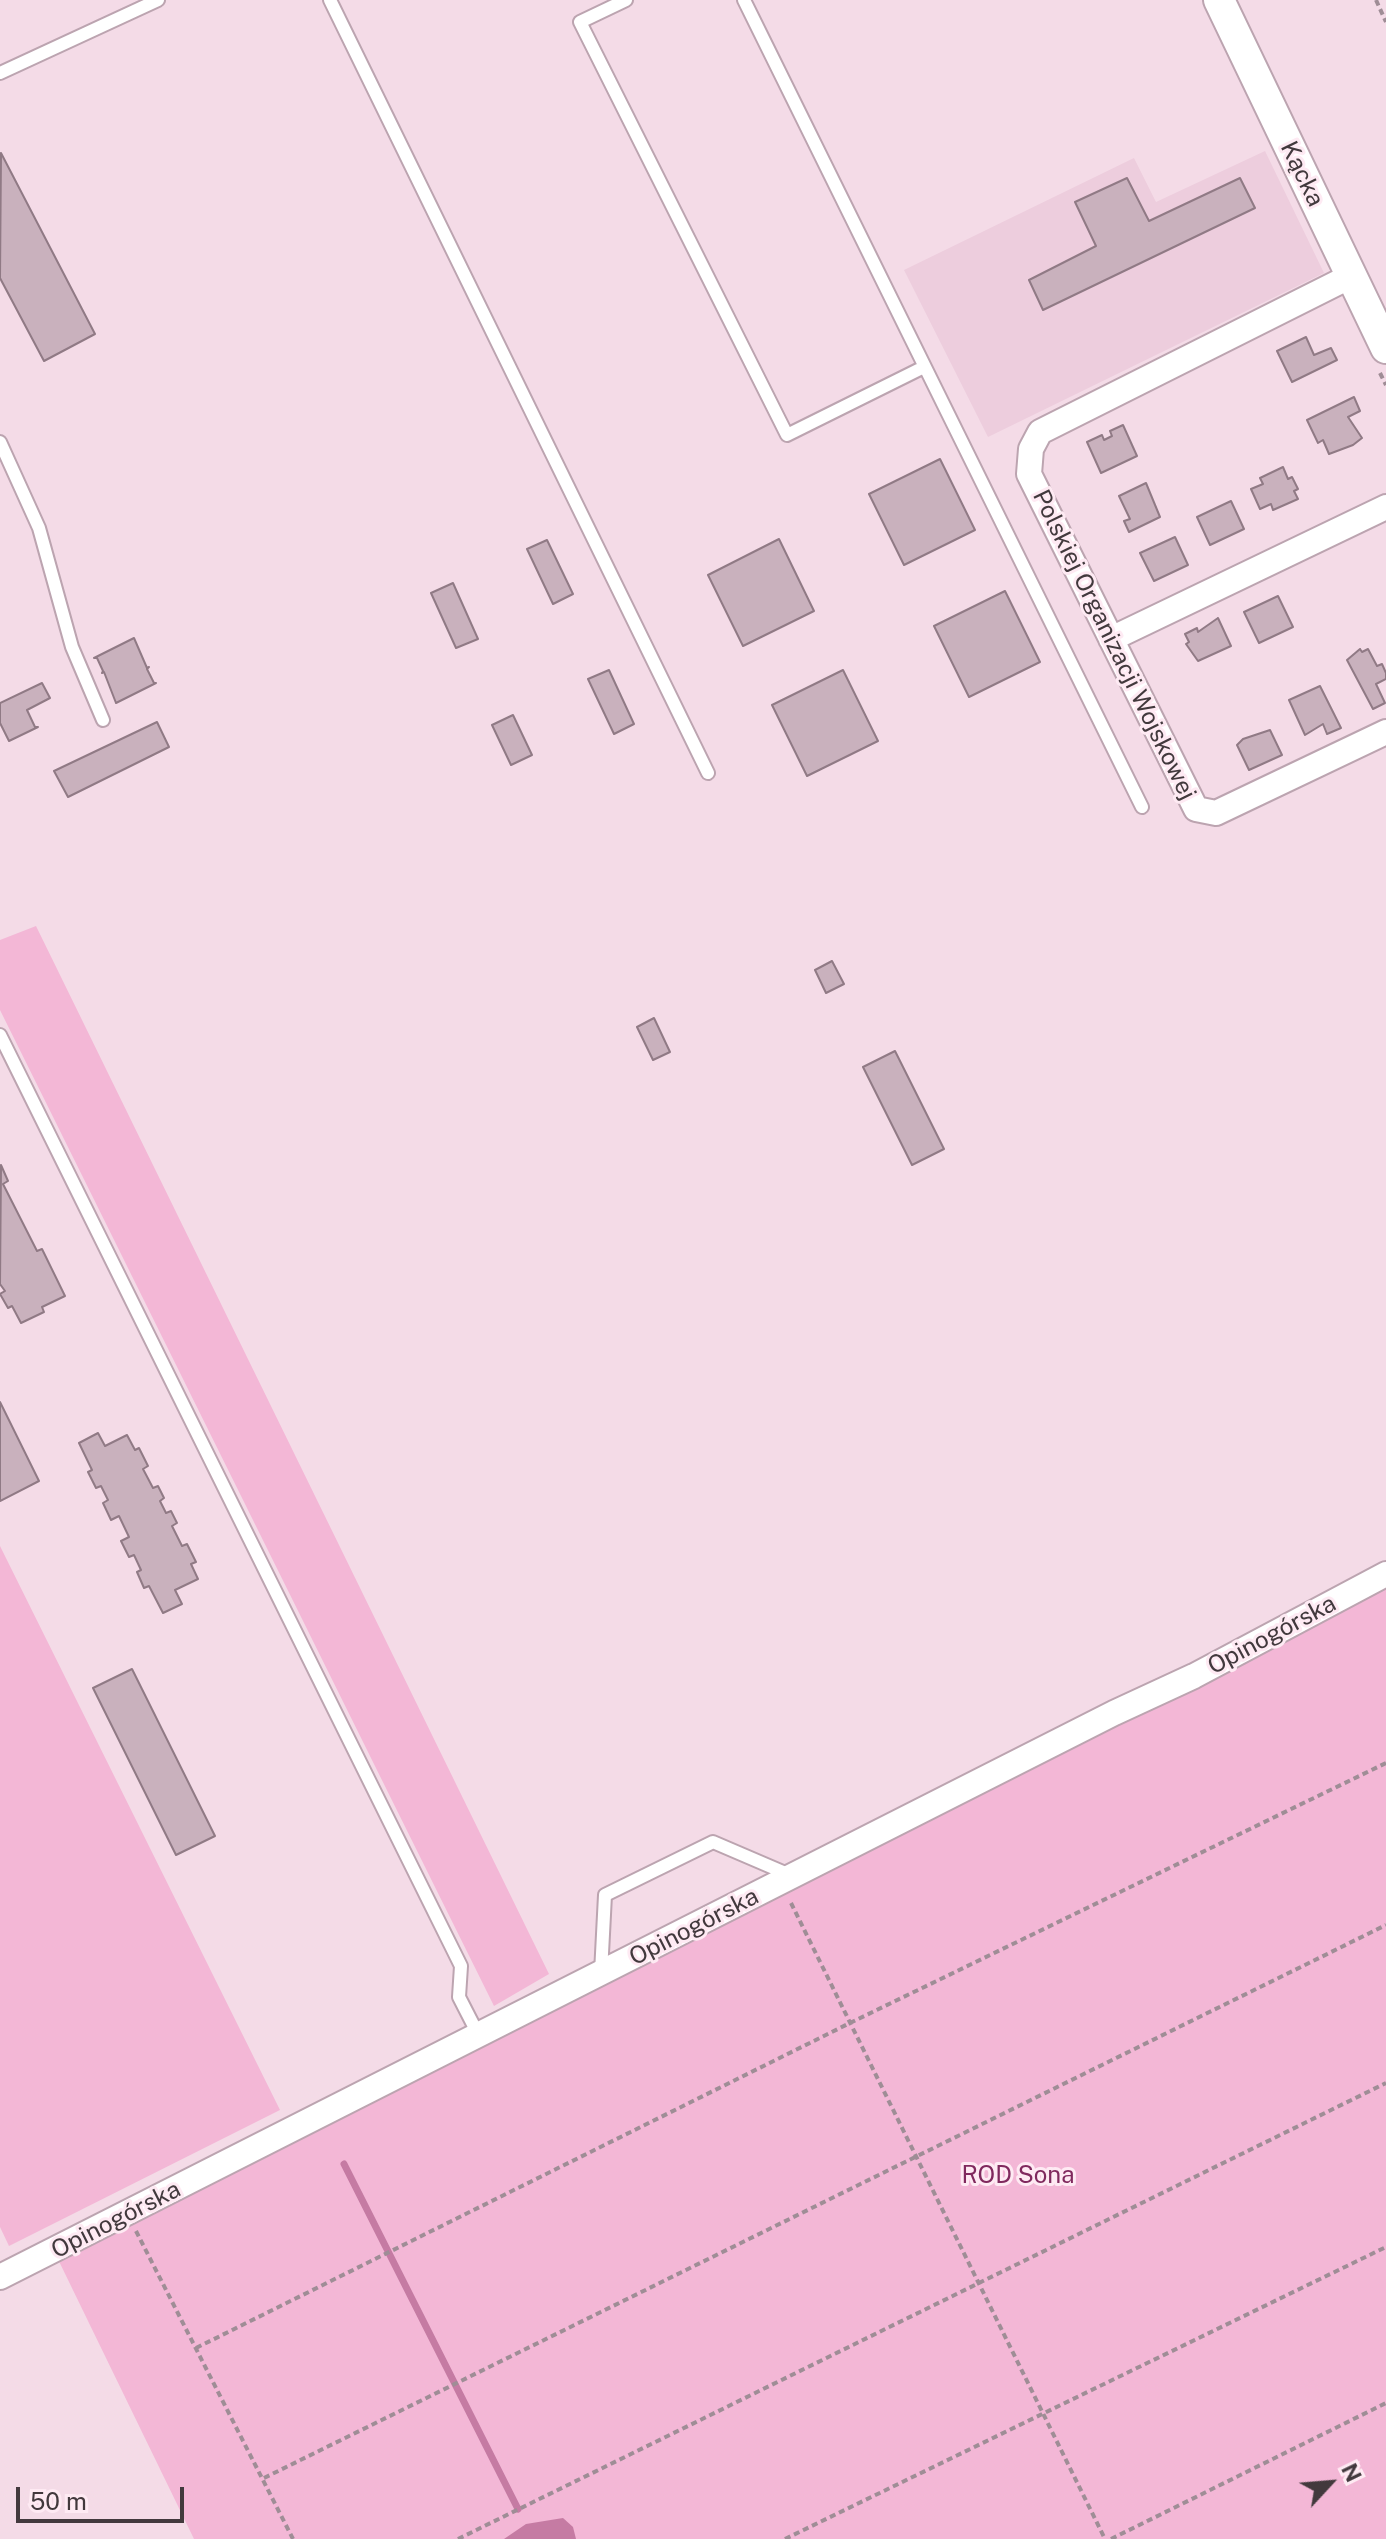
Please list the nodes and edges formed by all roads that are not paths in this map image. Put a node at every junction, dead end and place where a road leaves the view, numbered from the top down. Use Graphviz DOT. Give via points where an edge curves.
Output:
graph roads {
  1 [pos="158,0"];
  2 [pos="330,0"];
  3 [pos="626,0"];
  4 [pos="744,0"];
  5 [pos="1219,0"];
  6 [pos="0,73"];
  7 [pos="1351,276"];
  8 [pos="1386,348"];
  9 [pos="924,367"];
  10 [pos="0,442"];
  11 [pos="1386,507"];
  12 [pos="1111,639"];
  13 [pos="103,720"];
  14 [pos="1386,732"];
  15 [pos="708,773"];
  16 [pos="1142,807"];
  17 [pos="0,1035"];
  18 [pos="1386,1574"];
  19 [pos="787,1879"];
  20 [pos="600,1975"];
  21 [pos="479,2036"];
  22 [pos="0,2277"];
  1 -- 6 [label="lane"];
  2 -- 15 [label="lane"];
  3 -- 9 [label="lane" via="580,22 787,435"];
  4 -- 9 [label="lane"];
  5 -- 7 [label="street, Kącka"];
  7 -- 8 [label="street, Kącka"];
  7 -- 12 [label="street, Polskiej Organizacji Wojskowej" via="1040,432 1031,449 1029,474"];
  9 -- 16 [label="lane"];
  10 -- 13 [label="lane" via="39,528 72,647"];
  11 -- 12 [label="street"];
  12 -- 14 [label="street, Polskiej Organizacji Wojskowej" via="1196,809 1216,813"];
  17 -- 21 [label="lane" via="461,1966 459,1997"];
  18 -- 19 [label="street, Opinogórska"];
  19 -- 20 [label="street, Opinogórska"];
  19 -- 20 [label="lane" via="713,1842 605,1895"];
  20 -- 21 [label="street, Opinogórska"];
  21 -- 22 [label="street, Opinogórska"];
}
